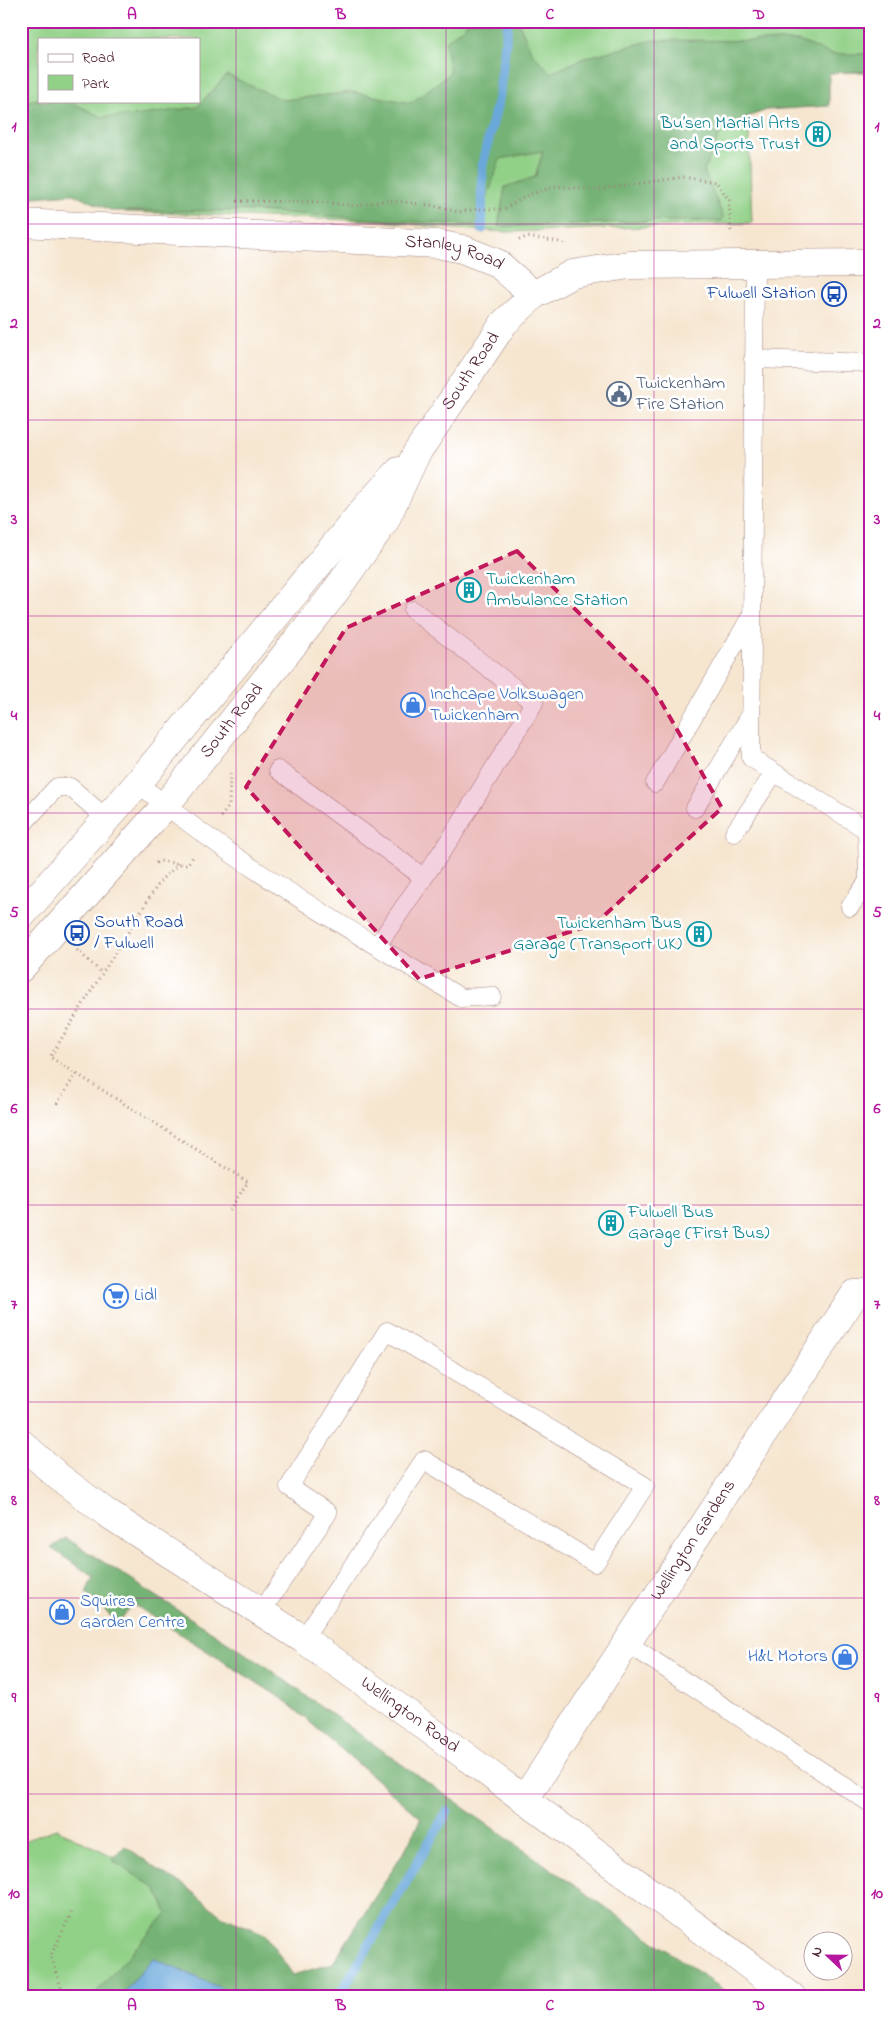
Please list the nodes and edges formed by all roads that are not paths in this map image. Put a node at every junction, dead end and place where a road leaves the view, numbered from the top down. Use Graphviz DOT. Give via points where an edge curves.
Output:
graph roads {
  1 [pos="21,224"];
  2 [pos="755,263"];
  3 [pos="870,264"];
  4 [pos="534,295"];
  5 [pos="753,359"];
  6 [pos="870,363"];
  7 [pos="416,454"];
  8 [pos="413,610"];
  9 [pos="752,615"];
  10 [pos="751,714"];
  11 [pos="278,770"];
  12 [pos="774,773"];
  13 [pos="138,783"];
  14 [pos="655,783"];
  15 [pos="165,806"];
  16 [pos="694,808"];
  17 [pos="107,819"];
  18 [pos="21,826"];
  19 [pos="868,831"];
  20 [pos="734,833"];
  21 [pos="423,877"];
  22 [pos="850,908"];
  23 [pos="21,916"];
  24 [pos="377,946"];
  25 [pos="21,968"];
  26 [pos="492,996"];
  27 [pos="870,1293"];
  28 [pos="21,1443"];
  29 [pos="261,1612"];
  30 [pos="304,1640"];
  31 [pos="628,1643"];
  32 [pos="524,1800"];
  33 [pos="870,1803"];
  34 [pos="792,1997"];
  1 -- 4 [label="main road, Stanley Road" via="437,244 462,249 497,263"];
  2 -- 3 [label="main road"];
  2 -- 4 [label="main road" via="630,264 572,274"];
  2 -- 5 [label="lane"];
  4 -- 7 [label="main road, South Road" via="504,323"];
  5 -- 6 [label="lane"];
  5 -- 9 [label="lane"];
  7 -- 13 [label="main road, South Road" via="366,507"];
  7 -- 15 [label="main road, South Road" via="385,521 332,596"];
  8 -- 21 [label="lane" via="534,703 453,835"];
  9 -- 10 [label="lane"];
  9 -- 14 [label="lane"];
  10 -- 12 [label="lane" via="751,758"];
  10 -- 16 [label="lane"];
  11 -- 21 [label="lane"];
  12 -- 19 [label="lane"];
  12 -- 20 [label="lane"];
  13 -- 15 [label="lane"];
  13 -- 17 [label="main road, South Road"];
  15 -- 24 [label="lane" via="256,870"];
  15 -- 25 [label="main road, South Road"];
  17 -- 18 [label="lane" via="70,787 57,787"];
  17 -- 23 [label="main road, South Road"];
  19 -- 22 [label="lane" via="868,881"];
  21 -- 24 [label="lane"];
  24 -- 26 [label="lane" via="461,998"];
  27 -- 31 [label="main road, Wellington Gardens" via="855,1294"];
  28 -- 29 [label="main road, Wellington Road" via="108,1514"];
  29 -- 30 [label="main road, Wellington Road"];
  29 -- 30 [label="lane" via="328,1513 289,1487 387,1331 645,1486 595,1563 424,1460"];
  30 -- 32 [label="main road, Wellington Road"];
  31 -- 32 [label="main road, Wellington Gardens"];
  31 -- 33 [label="lane"];
  32 -- 34 [label="main road, Wellington Road"];
}
